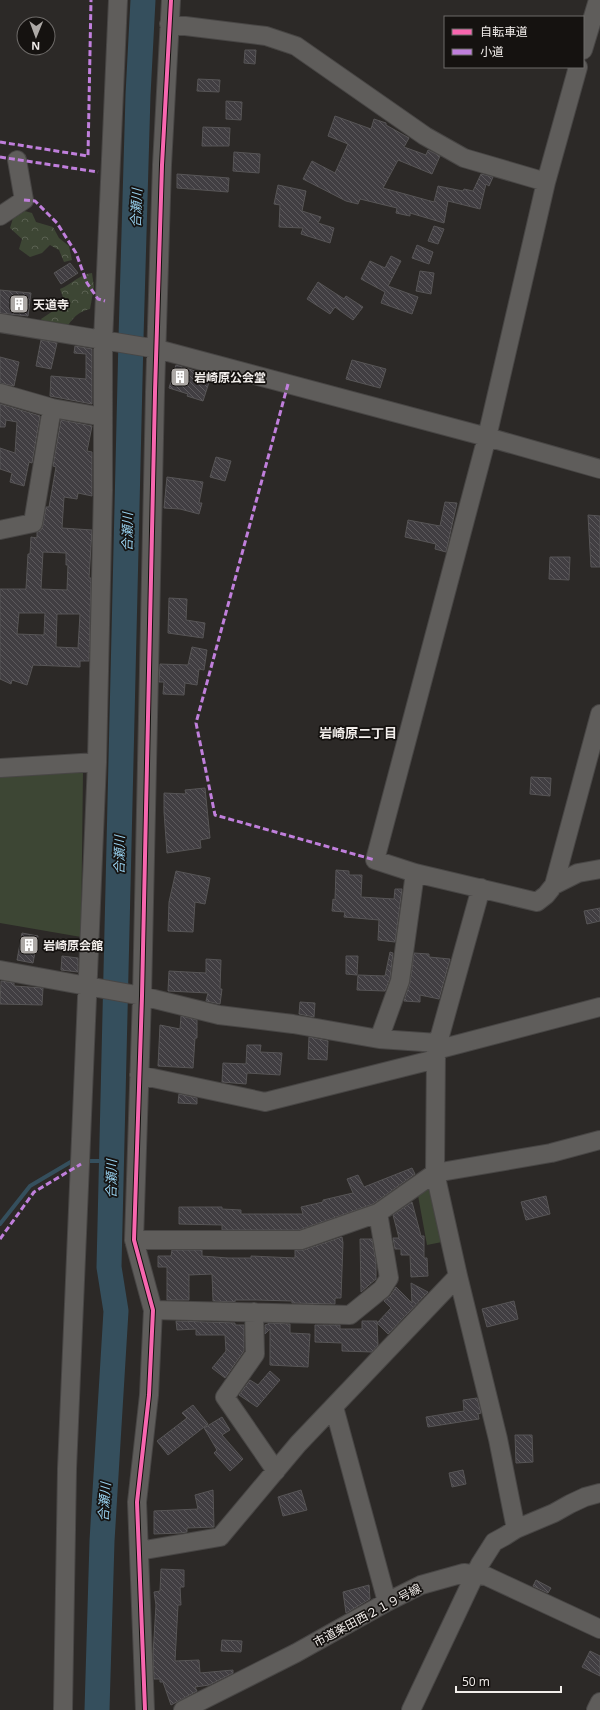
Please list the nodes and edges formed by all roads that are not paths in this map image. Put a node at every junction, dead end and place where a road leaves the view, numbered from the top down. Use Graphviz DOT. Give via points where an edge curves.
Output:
graph roads {
  1 [pos="118,0"];
  2 [pos="171,0"];
  3 [pos="598,0"];
  4 [pos="170,24"];
  5 [pos="584,47"];
  6 [pos="578,68"];
  7 [pos="17,160"];
  8 [pos="546,182"];
  9 [pos="0,216"];
  10 [pos="0,323"];
  11 [pos="108,342"];
  12 [pos="156,349"];
  13 [pos="0,393"];
  14 [pos="52,408"];
  15 [pos="103,417"];
  16 [pos="487,437"];
  17 [pos="600,469"];
  18 [pos="0,530"];
  19 [pos="600,714"];
  20 [pos="97,762"];
  21 [pos="0,768"];
  22 [pos="600,868"];
  23 [pos="415,873"];
  24 [pos="554,885"];
  25 [pos="481,888"];
  26 [pos="0,970"];
  27 [pos="88,986"];
  28 [pos="138,996"];
  29 [pos="600,1007"];
  30 [pos="379,1039"];
  31 [pos="437,1051"];
  32 [pos="140,1075"];
  33 [pos="600,1140"];
  34 [pos="435,1173"];
  35 [pos="378,1213"];
  36 [pos="134,1240"];
  37 [pos="458,1276"];
  38 [pos="153,1310"];
  39 [pos="254,1312"];
  40 [pos="334,1407"];
  41 [pos="276,1471"];
  42 [pos="600,1493"];
  43 [pos="516,1529"];
  44 [pos="139,1550"];
  45 [pos="476,1574"];
  46 [pos="387,1602"];
  47 [pos="600,1629"];
  48 [pos="600,1702"];
  49 [pos="63,1710"];
  50 [pos="145,1710"];
  51 [pos="183,1710"];
  52 [pos="411,1710"];
  53 [pos="596,1710"];
  1 -- 11 [label="street"];
  2 -- 4 [label="street"];
  3 -- 5 [label="street"];
  4 -- 8 [label="street" via="266,36 296,46 425,136 464,158"];
  4 -- 12 [label="street"];
  6 -- 8 [label="street"];
  7 -- 9 [label="street" via="24,200"];
  8 -- 16 [label="street"];
  10 -- 11 [label="street"];
  11 -- 12 [label="street"];
  11 -- 15 [label="street"];
  12 -- 16 [label="street"];
  12 -- 28 [label="street"];
  13 -- 14 [label="street"];
  14 -- 15 [label="street"];
  14 -- 18 [label="street" via="33,523"];
  15 -- 20 [label="street"];
  16 -- 17 [label="street"];
  16 -- 23 [label="street" via="375,860"];
  19 -- 24 [label="street"];
  20 -- 21 [label="street"];
  20 -- 27 [label="street"];
  22 -- 24 [label="street" via="578,873"];
  23 -- 25 [label="street"];
  23 -- 30 [label="street" via="400,982"];
  24 -- 25 [label="street" via="537,902"];
  25 -- 31 [label="street"];
  26 -- 27 [label="street"];
  27 -- 28 [label="street"];
  27 -- 49 [label="street" via="67,1469"];
  28 -- 30 [label="street" via="219,1015 293,1024"];
  28 -- 32 [label="street"];
  29 -- 31 [label="street"];
  30 -- 31 [label="street"];
  31 -- 32 [label="street" via="265,1102"];
  31 -- 34 [label="street"];
  32 -- 36 [label="street"];
  33 -- 34 [label="street" via="551,1153"];
  34 -- 35 [label="street"];
  34 -- 37 [label="street"];
  35 -- 36 [label="street" via="301,1240"];
  35 -- 39 [label="street" via="389,1278 382,1289 350,1315"];
  36 -- 38 [label="street"];
  37 -- 40 [label="street"];
  37 -- 43 [label="street" via="498,1439"];
  38 -- 39 [label="street"];
  38 -- 44 [label="street" via="149,1395 137,1502"];
  39 -- 41 [label="street" via="255,1354 225,1397"];
  40 -- 41 [label="street"];
  40 -- 46 [label="street"];
  41 -- 44 [label="street" via="220,1537"];
  42 -- 43 [label="street" via="585,1497 554,1514"];
  43 -- 45 [label="street" via="494,1542"];
  44 -- 50 [label="street"];
  45 -- 46 [label="street, 市道楽田西２１９号線" via="464,1573 421,1585"];
  45 -- 47 [label="street, 市道楽田西２１９号線" via="486,1576"];
  45 -- 52 [label="street"];
  46 -- 51 [label="street, 市道楽田西２１９号線" via="296,1653"];
  48 -- 53 [label="street"];
}
